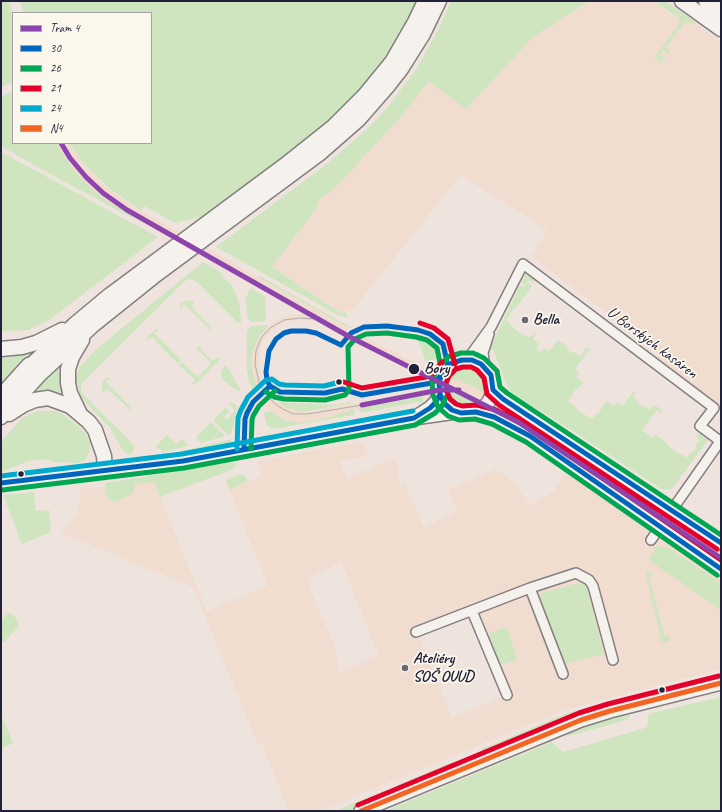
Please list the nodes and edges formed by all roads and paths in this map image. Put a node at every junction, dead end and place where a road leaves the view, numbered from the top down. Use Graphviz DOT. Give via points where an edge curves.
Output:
graph roads {
  1 [pos="425,1"];
  2 [pos="439,1"];
  3 [pos="682,1"];
  4 [pos="706,1"];
  5 [pos="721,12"];
  6 [pos="721,29"];
  7 [pos="93,325"];
  8 [pos="74,326"];
  9 [pos="491,327"];
  10 [pos="1,349"];
  11 [pos="467,360"];
  12 [pos="30,366"];
  13 [pos="485,367"];
  14 [pos="493,390"];
  15 [pos="440,394"];
  16 [pos="1,398"];
  17 [pos="79,412"];
  18 [pos="456,412"];
  19 [pos="476,412"];
  20 [pos="1,416"];
  21 [pos="414,418"];
  22 [pos="1,421"];
  23 [pos="720,440"];
  24 [pos="106,471"];
  25 [pos="1,483"];
  26 [pos="672,510"];
  27 [pos="661,526"];
  28 [pos="651,540"];
  29 [pos="721,543"];
  30 [pos="721,569"];
  31 [pos="530,588"];
  32 [pos="472,611"];
  33 [pos="416,632"];
  34 [pos="613,660"];
  35 [pos="563,674"];
  36 [pos="721,683"];
  37 [pos="507,695"];
  38 [pos="361,811"];
  1 -- 8 [label="main road" via="392,62 365,95 333,127 143,270"];
  2 -- 7 [label="main road" via="423,34 401,69 374,103 341,136"];
  3 -- 6 [label="main road"];
  4 -- 5 [label="main road"];
  7 -- 17 [label="main road" via="72,357 68,368 70,393"];
  7 -- 20 [label="main road" via="40,374"];
  8 -- 10 [label="main road" via="36,343"];
  8 -- 12 [label="main road"];
  9 -- 11 [label="street"];
  9 -- 13 [label="street" via="483,353"];
  9 -- 23 [label="street, U Borských kasáren" via="524,264 714,408 700,426"];
  11 -- 13 [label="street"];
  11 -- 15 [label="street" via="457,361 446,369 440,382"];
  12 -- 16 [label="highway"];
  13 -- 14 [label="street" via="491,375"];
  14 -- 19 [label="street" via="488,404"];
  14 -- 26 [label="street"];
  15 -- 18 [label="street"];
  15 -- 21 [label="street" via="430,408"];
  17 -- 22 [label="main road" via="48,398 23,405"];
  17 -- 24 [label="main road" via="96,430"];
  18 -- 19 [label="street"];
  18 -- 21 [label="street"];
  19 -- 27 [label="street" via="502,420 530,436"];
  21 -- 24 [label="street" via="197,458"];
  23 -- 26 [label="street, U Borských kasáren"];
  24 -- 25 [label="street"];
  26 -- 27 [label="street, U Borských kasáren"];
  26 -- 29 [label="street"];
  27 -- 28 [label="street, U Borských kasáren"];
  27 -- 30 [label="street"];
  31 -- 32 [label="street"];
  31 -- 34 [label="street" via="576,573 589,580"];
  31 -- 35 [label="street"];
  32 -- 33 [label="street"];
  32 -- 37 [label="street"];
  36 -- 38 [label="street" via="581,720"];
}
